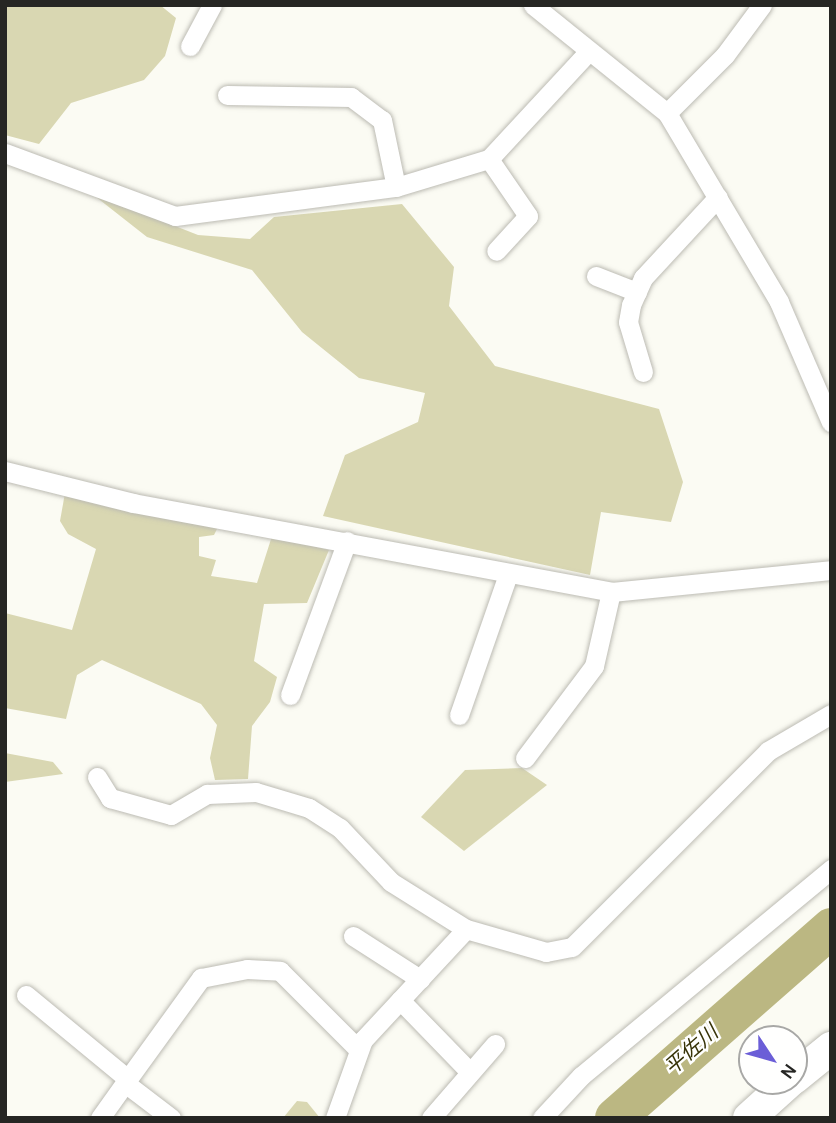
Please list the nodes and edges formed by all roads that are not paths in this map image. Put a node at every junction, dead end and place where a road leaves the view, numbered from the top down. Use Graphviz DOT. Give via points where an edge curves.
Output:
graph roads {
  1 [pos="212,5"];
  2 [pos="533,5"];
  3 [pos="762,5"];
  4 [pos="190,46"];
  5 [pos="589,51"];
  6 [pos="227,96"];
  7 [pos="667,113"];
  8 [pos="5,153"];
  9 [pos="489,159"];
  10 [pos="396,187"];
  11 [pos="718,197"];
  12 [pos="496,251"];
  13 [pos="596,276"];
  14 [pos="637,292"];
  15 [pos="643,372"];
  16 [pos="831,422"];
  17 [pos="5,471"];
  18 [pos="347,541"];
  19 [pos="831,570"];
  20 [pos="508,574"];
  21 [pos="611,592"];
  22 [pos="290,695"];
  23 [pos="831,714"];
  24 [pos="459,715"];
  25 [pos="525,758"];
  26 [pos="97,777"];
  27 [pos="831,869"];
  28 [pos="466,929"];
  29 [pos="353,936"];
  30 [pos="419,979"];
  31 [pos="26,995"];
  32 [pos="400,1000"];
  33 [pos="495,1044"];
  34 [pos="358,1048"];
  35 [pos="831,1048"];
  36 [pos="808,1066"];
  37 [pos="468,1070"];
  38 [pos="127,1081"];
  39 [pos="774,1095"];
  40 [pos="100,1118"];
  41 [pos="171,1118"];
  42 [pos="335,1118"];
  43 [pos="431,1118"];
  44 [pos="542,1118"];
  45 [pos="749,1118"];
  1 -- 4 [label="street"];
  2 -- 5 [label="street"];
  3 -- 7 [label="street" via="725,55"];
  5 -- 7 [label="street"];
  5 -- 9 [label="street" via="557,93"];
  6 -- 10 [label="street" via="351,97 382,120"];
  7 -- 11 [label="street"];
  8 -- 10 [label="street" via="175,215"];
  9 -- 10 [label="street"];
  9 -- 12 [label="street" via="528,216"];
  11 -- 14 [label="street"];
  11 -- 16 [label="street" via="779,302"];
  13 -- 14 [label="street"];
  14 -- 15 [label="street" via="628,322"];
  17 -- 18 [label="street" via="133,503"];
  18 -- 20 [label="street"];
  18 -- 22 [label="street"];
  19 -- 21 [label="street"];
  20 -- 21 [label="street"];
  20 -- 24 [label="street"];
  21 -- 25 [label="street" via="594,666"];
  23 -- 28 [label="street" via="768,751 572,947 546,952"];
  26 -- 28 [label="street" via="110,798 171,815 207,794 256,792 309,808 340,828 391,882"];
  27 -- 44 [label="street" via="581,1076"];
  28 -- 30 [label="street"];
  29 -- 30 [label="street"];
  30 -- 32 [label="street"];
  31 -- 38 [label="street"];
  32 -- 34 [label="street"];
  32 -- 37 [label="street"];
  33 -- 37 [label="street"];
  34 -- 38 [label="street" via="280,971 247,969 201,978"];
  34 -- 42 [label="street"];
  35 -- 36 [label="main road"];
  37 -- 43 [label="street"];
  38 -- 40 [label="street"];
  38 -- 41 [label="street"];
  39 -- 45 [label="main road"];
}
